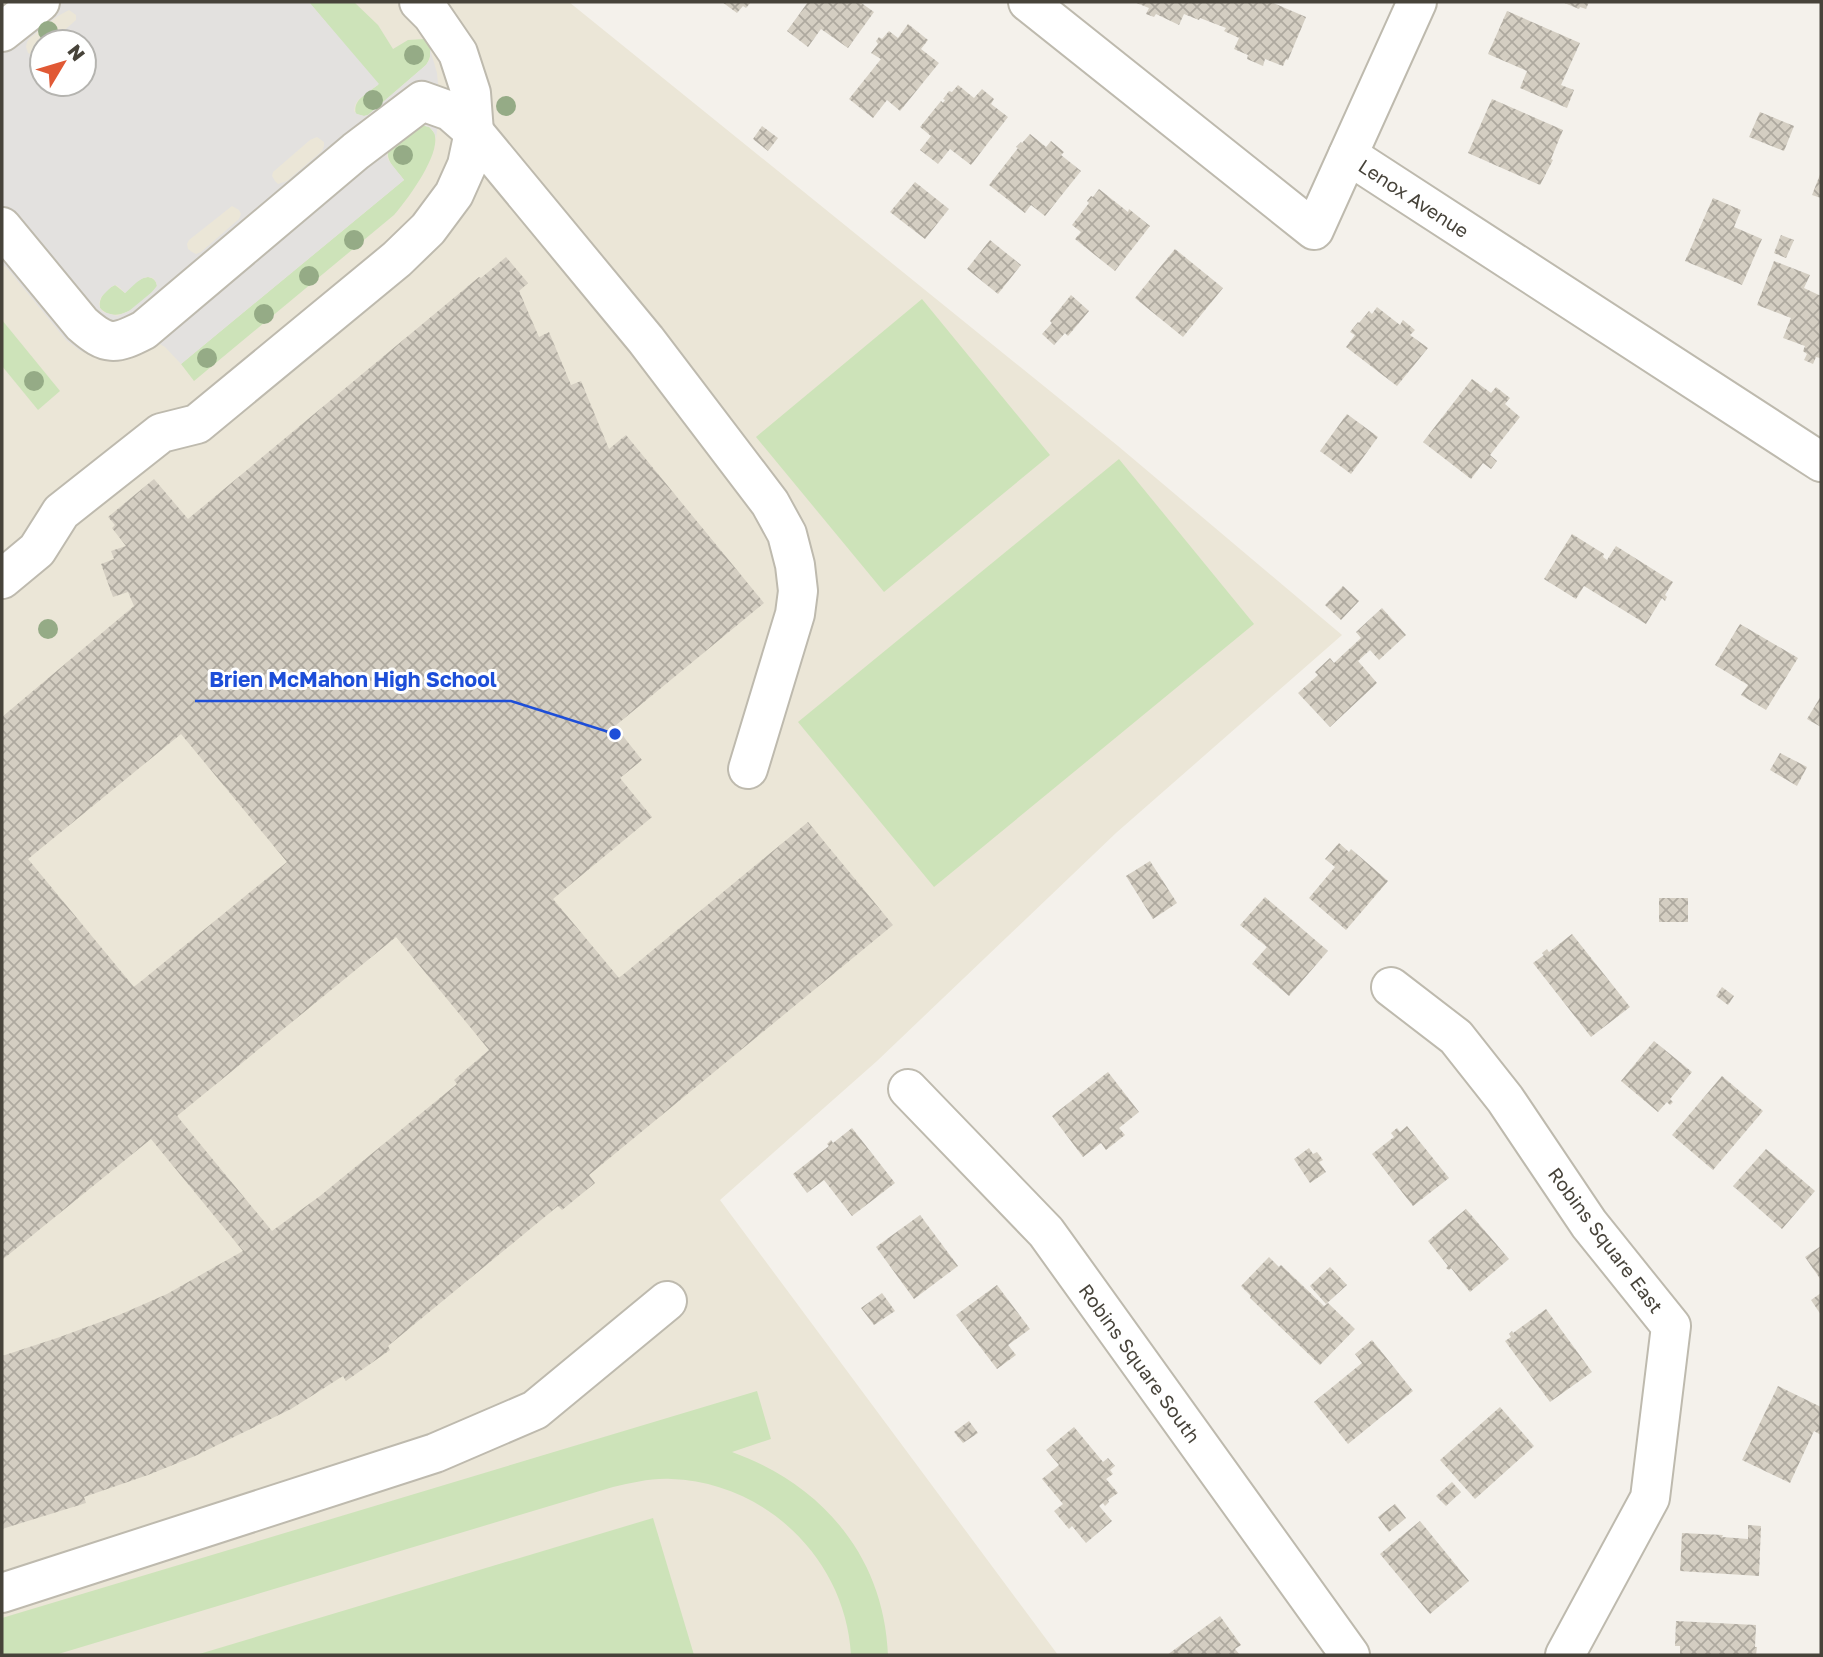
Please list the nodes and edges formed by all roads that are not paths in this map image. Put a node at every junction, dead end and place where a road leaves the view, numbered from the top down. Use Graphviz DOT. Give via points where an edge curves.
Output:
graph roads {
  1 [pos="40,2"];
  2 [pos="419,2"];
  3 [pos="1028,2"];
  4 [pos="1418,2"];
  5 [pos="2,32"];
  6 [pos="474,132"];
  7 [pos="1348,155"];
  8 [pos="2,228"];
  9 [pos="1821,462"];
  10 [pos="2,579"];
  11 [pos="748,769"];
  12 [pos="1391,987"];
  13 [pos="908,1089"];
  14 [pos="667,1301"];
  15 [pos="2,1593"];
  16 [pos="1350,1655"];
  17 [pos="1564,1655"];
  1 -- 5 [label="street"];
  2 -- 6 [label="street" via="458,53 471,93"];
  3 -- 7 [label="street, Lenox Avenue" via="1314,230"];
  4 -- 7 [label="street"];
  6 -- 8 [label="street" via="450,111 422,101 144,330 126,339 96,337"];
  6 -- 10 [label="street" via="454,194 397,260 197,424 161,433 61,512 37,550"];
  6 -- 11 [label="street" via="646,340 770,503 787,534 798,591 795,614"];
  7 -- 9 [label="street, Lenox Avenue"];
  12 -- 17 [label="street, Robins Square East" via="1456,1037 1505,1099 1589,1224 1671,1326 1650,1498"];
  13 -- 16 [label="street, Robins Square South" via="1046,1232"];
  14 -- 15 [label="street" via="536,1410 435,1453"];
}
